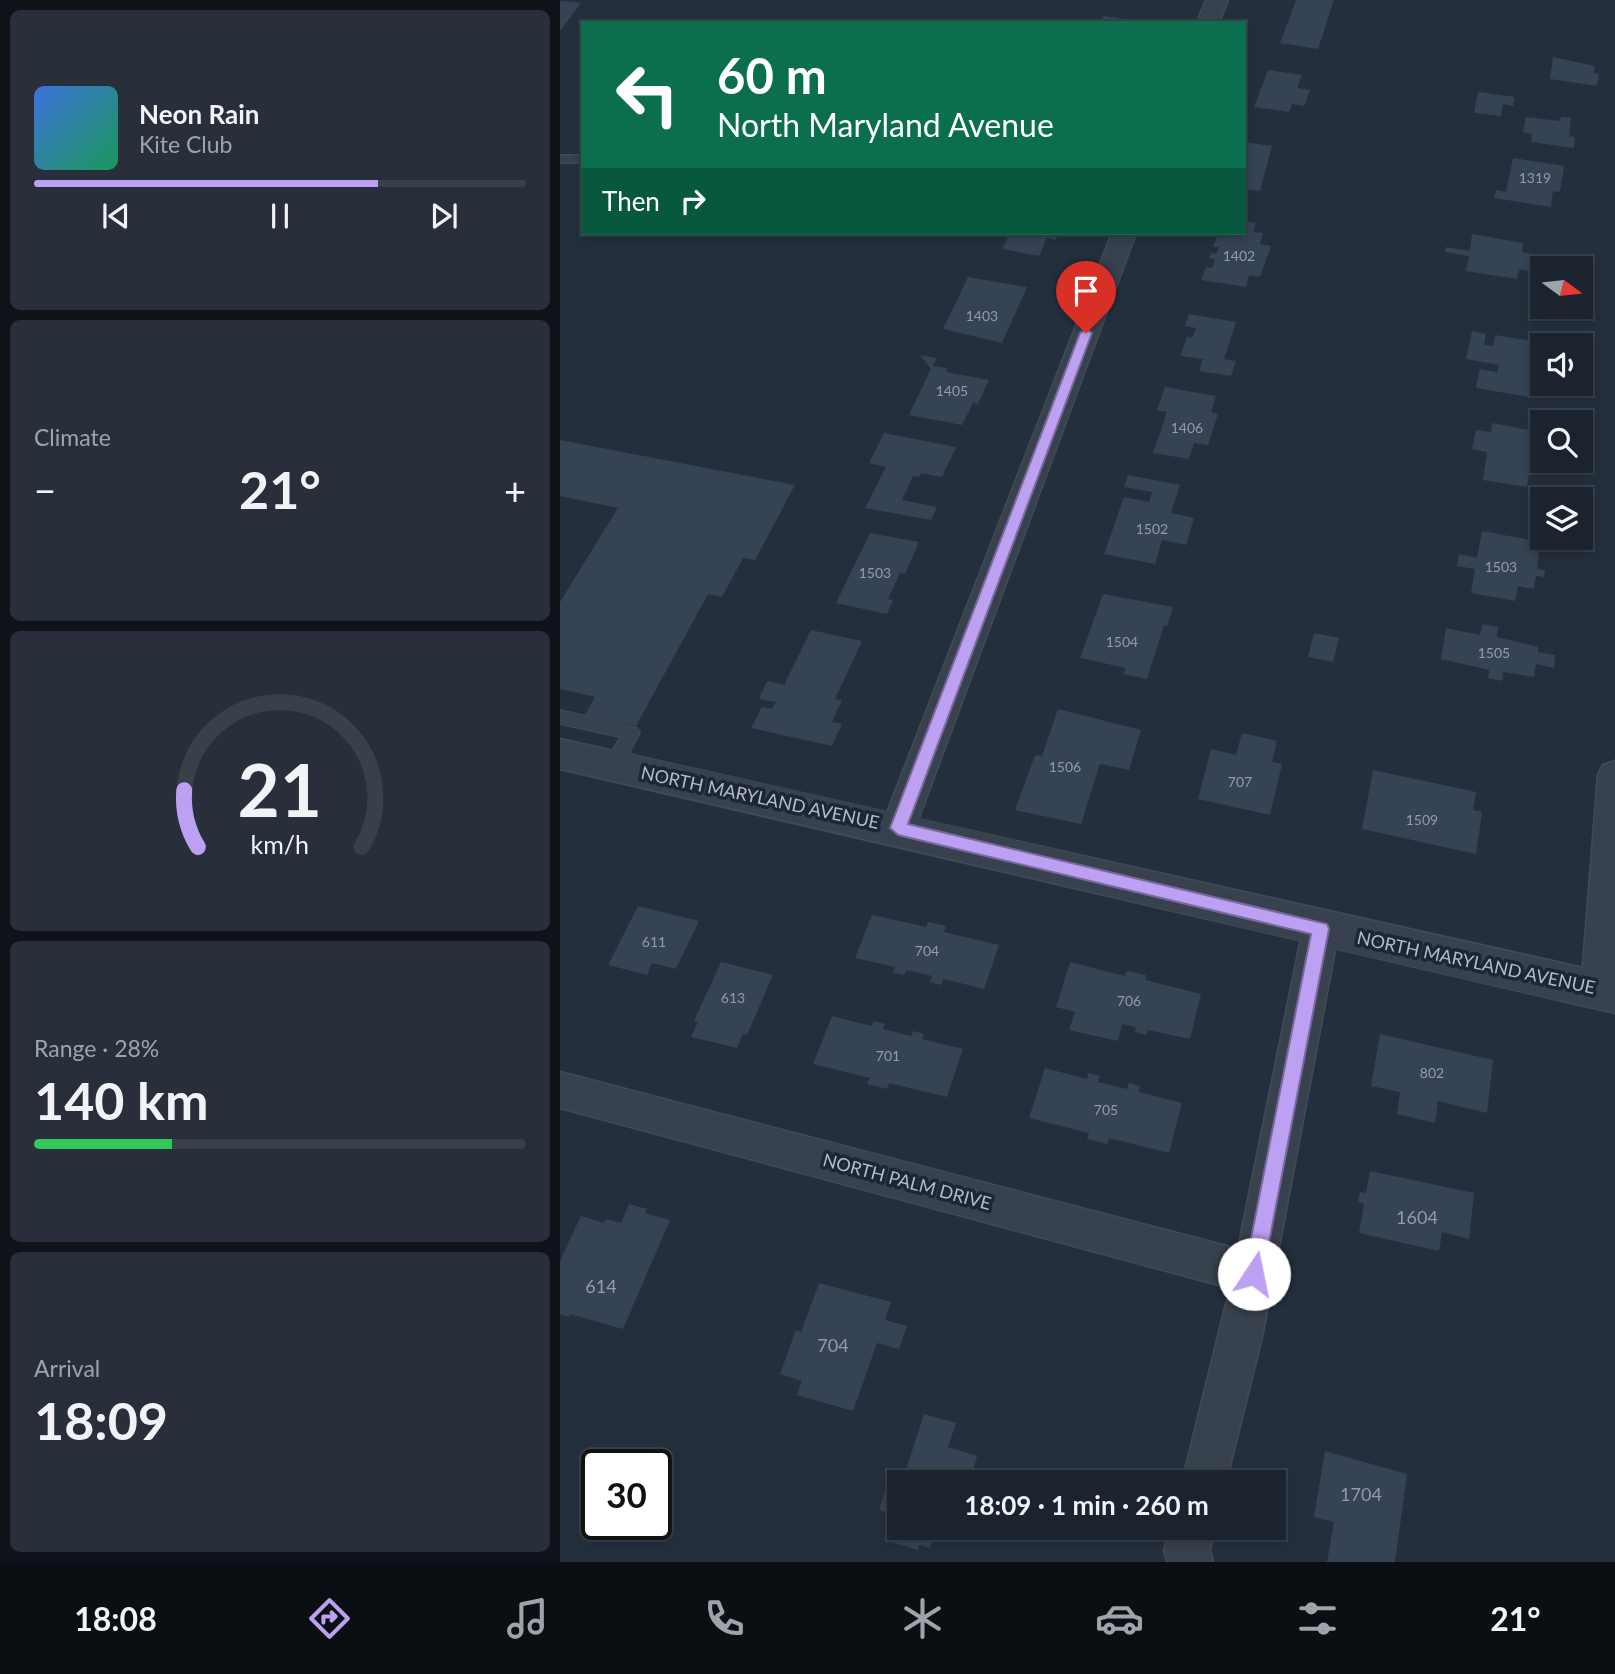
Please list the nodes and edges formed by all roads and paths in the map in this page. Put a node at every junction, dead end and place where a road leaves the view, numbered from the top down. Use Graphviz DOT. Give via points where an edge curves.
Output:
graph roads {
  1 [pos="1217,0"];
  2 [pos="1209,21"];
  3 [pos="560,159"];
  4 [pos="581,159"];
  5 [pos="1123,235"];
  6 [pos="560,718"];
  7 [pos="560,754"];
  8 [pos="613,766"];
  9 [pos="1615,775"];
  10 [pos="898,828"];
  11 [pos="1321,929"];
  12 [pos="1607,992"];
  13 [pos="560,1090"];
  14 [pos="1254,1274"];
  15 [pos="1207,1470"];
  16 [pos="1190,1540"];
  17 [pos="1190,1562"];
  1 -- 2 [label="street"];
  3 -- 4 [label="lane"];
  5 -- 10 [label="street"];
  6 -- 8 [label="lane" via="631,733"];
  7 -- 8 [label="street, NORTH MARYLAND AVENUE"];
  8 -- 10 [label="street, NORTH MARYLAND AVENUE"];
  9 -- 12 [label="street"];
  10 -- 11 [label="street, NORTH MARYLAND AVENUE"];
  11 -- 12 [label="street, NORTH MARYLAND AVENUE"];
  11 -- 14 [label="street"];
  13 -- 14 [label="street, NORTH PALM DRIVE"];
  14 -- 15 [label="street"];
  16 -- 17 [label="street"];
}
